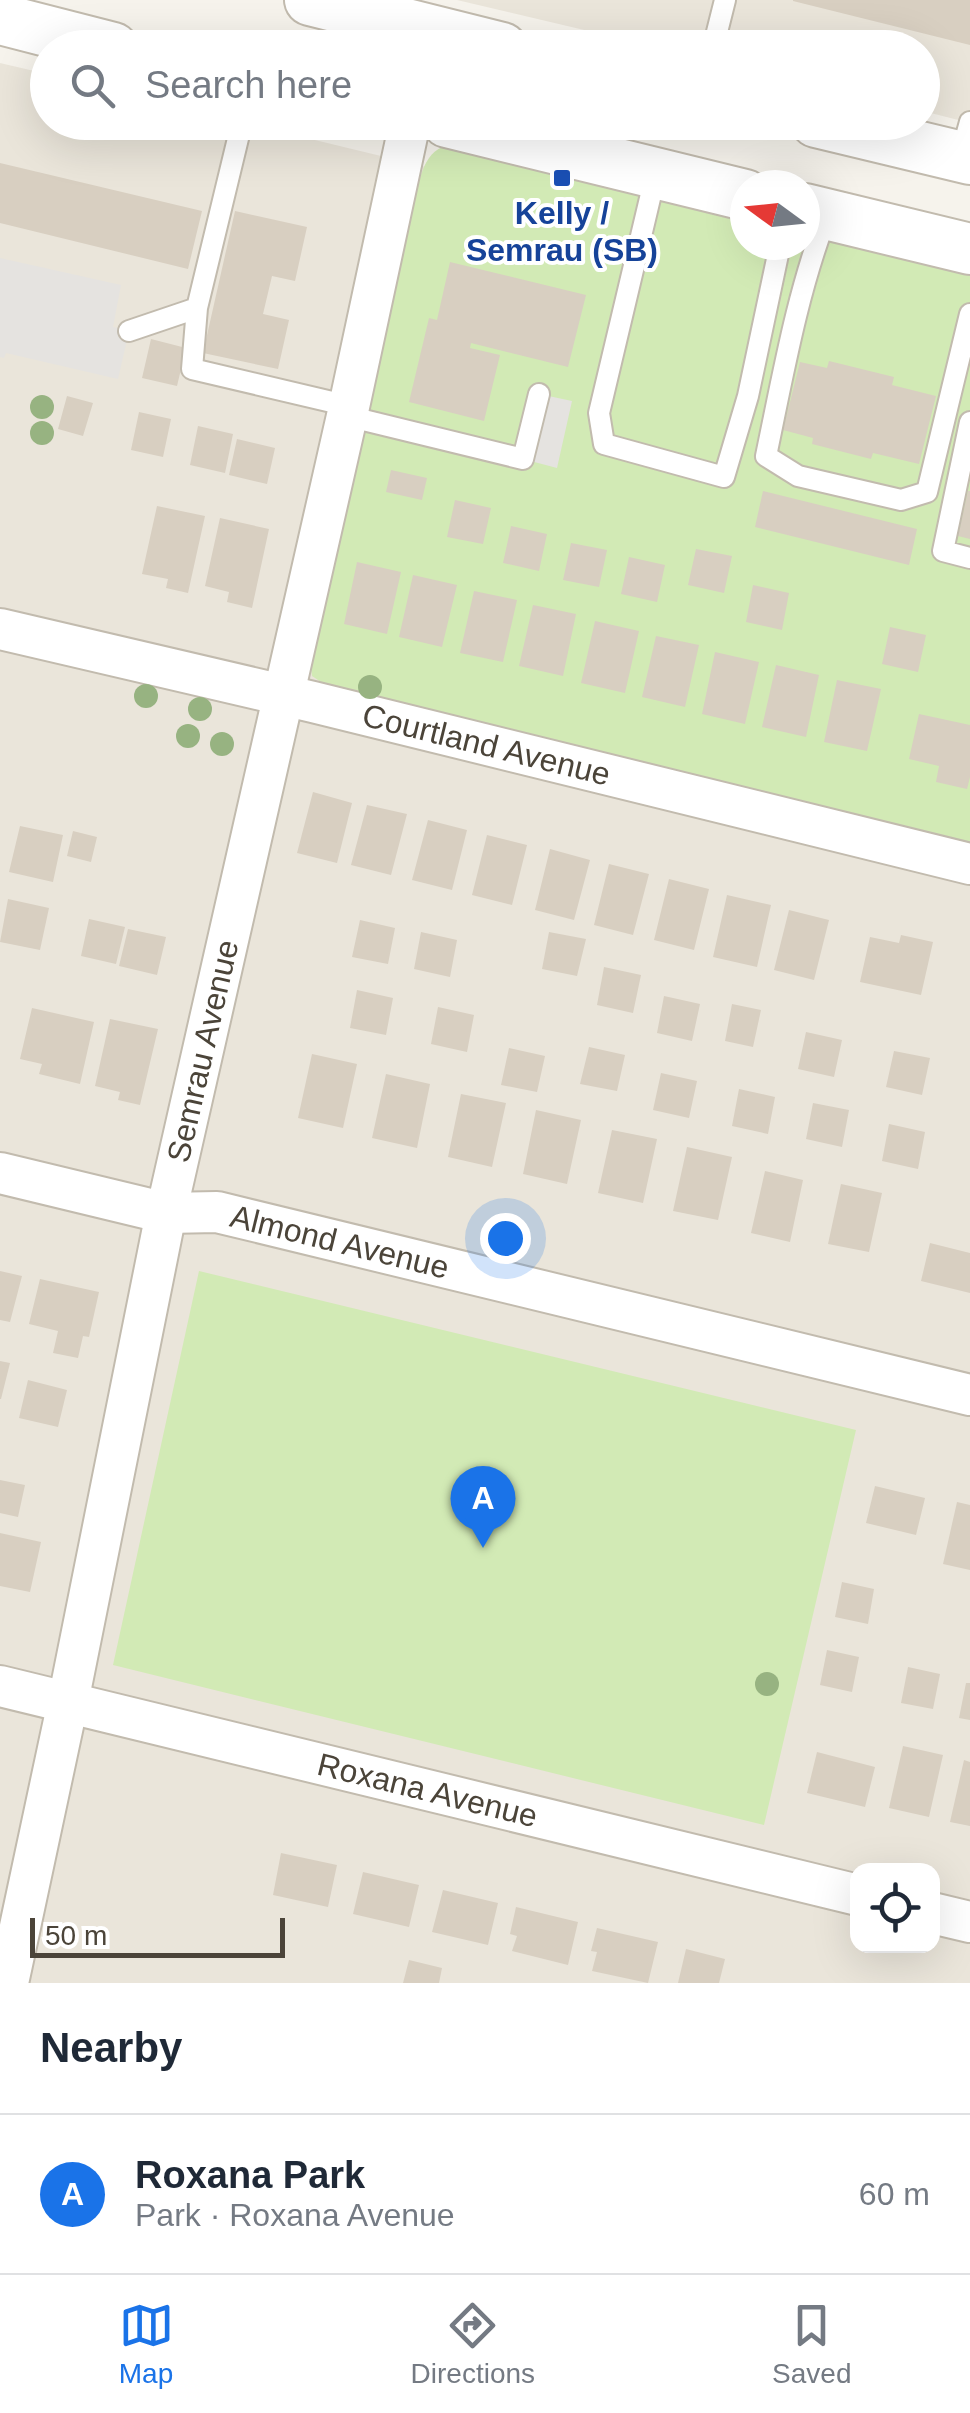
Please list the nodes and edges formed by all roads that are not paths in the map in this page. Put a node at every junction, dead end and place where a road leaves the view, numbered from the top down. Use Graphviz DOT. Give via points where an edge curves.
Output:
graph roads {
  1 [pos="310,0"];
  2 [pos="724,0"];
  3 [pos="0,20"];
  4 [pos="40,30"];
  5 [pos="404,30"];
  6 [pos="717,30"];
  7 [pos="238,140"];
  8 [pos="406,140"];
  9 [pos="519,140"];
  10 [pos="929,140"];
  11 [pos="967,146"];
  12 [pos="656,174"];
  13 [pos="730,191"];
  14 [pos="820,213"];
  15 [pos="970,249"];
  16 [pos="777,260"];
  17 [pos="810,260"];
  18 [pos="197,308"];
  19 [pos="970,314"];
  20 [pos="129,331"];
  21 [pos="540,394"];
  22 [pos="348,411"];
  23 [pos="970,422"];
  24 [pos="970,558"];
  25 [pos="0,630"];
  26 [pos="282,695"];
  27 [pos="970,864"];
  28 [pos="0,1173"];
  29 [pos="166,1213"];
  30 [pos="970,1395"];
  31 [pos="0,1686"];
  32 [pos="68,1702"];
  33 [pos="850,1892"];
  34 [pos="940,1915"];
  35 [pos="970,1922"];
  36 [pos="8,1983"];
  1 -- 5 [label="street"];
  2 -- 6 [label="lane"];
  3 -- 4 [label="street"];
  7 -- 18 [label="lane"];
  8 -- 22 [label="street, Semrau Avenue"];
  9 -- 12 [label="street"];
  10 -- 11 [label="street"];
  12 -- 13 [label="street"];
  12 -- 16 [label="lane" via="598,412 604,444 724,477"];
  14 -- 15 [label="street"];
  17 -- 19 [label="lane" via="766,456 798,476 902,500 927,492"];
  18 -- 20 [label="lane"];
  18 -- 22 [label="lane" via="192,369"];
  21 -- 22 [label="lane" via="523,459"];
  22 -- 26 [label="street, Semrau Avenue"];
  23 -- 24 [label="lane" via="943,551"];
  25 -- 26 [label="street, Courtland Avenue"];
  26 -- 27 [label="street, Courtland Avenue"];
  26 -- 29 [label="street, Semrau Avenue"];
  28 -- 29 [label="street, Almond Avenue"];
  29 -- 30 [label="street, Almond Avenue" via="217,1212"];
  29 -- 32 [label="street, Semrau Avenue"];
  31 -- 32 [label="street, Roxana Avenue"];
  32 -- 33 [label="street, Roxana Avenue"];
  32 -- 36 [label="street, Semrau Avenue"];
  34 -- 35 [label="street"];
}
